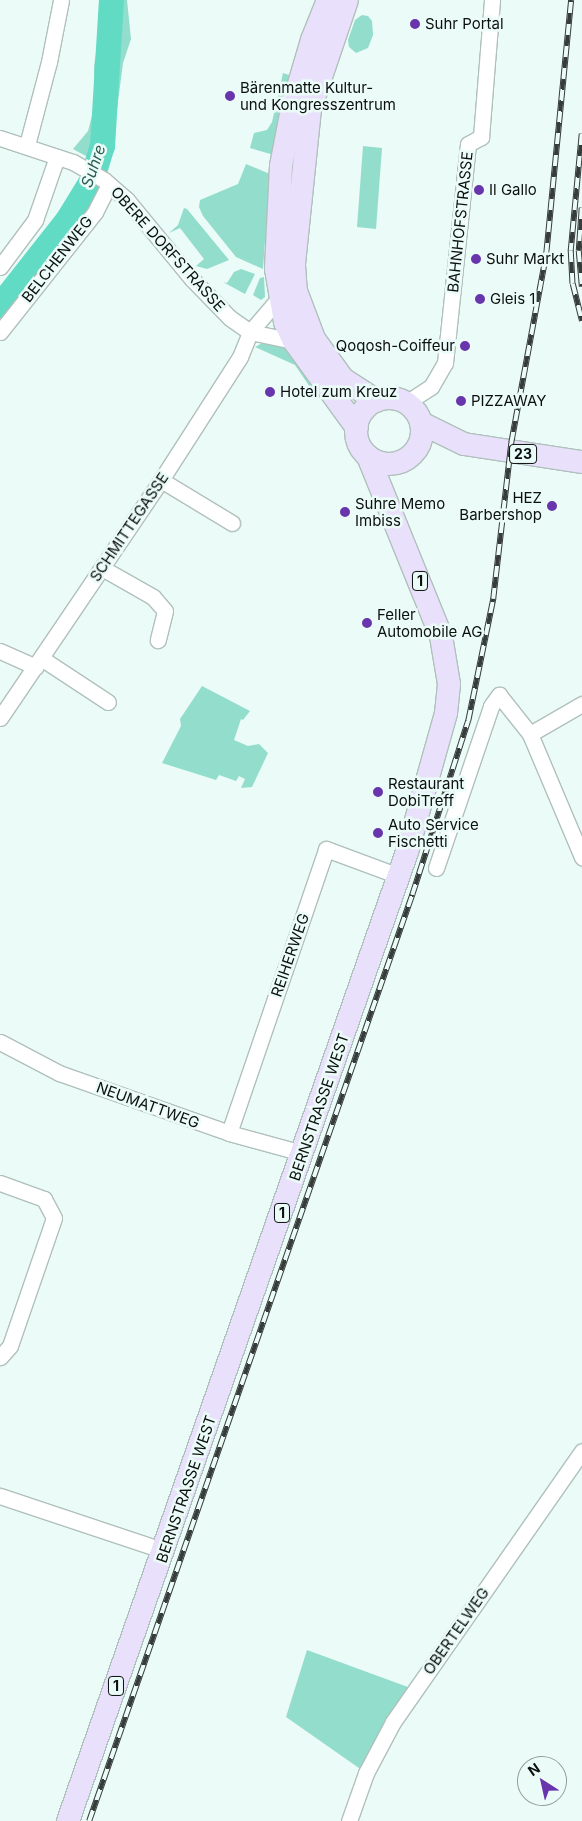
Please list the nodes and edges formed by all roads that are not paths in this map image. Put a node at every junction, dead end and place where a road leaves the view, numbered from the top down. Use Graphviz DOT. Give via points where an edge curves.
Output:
graph roads {
  1 [pos="61,0"];
  2 [pos="328,0"];
  3 [pos="347,0"];
  4 [pos="492,0"];
  5 [pos="0,138"];
  6 [pos="27,145"];
  7 [pos="56,157"];
  8 [pos="107,182"];
  9 [pos="0,267"];
  10 [pos="280,298"];
  11 [pos="0,332"];
  12 [pos="250,332"];
  13 [pos="294,341"];
  14 [pos="377,401"];
  15 [pos="406,403"];
  16 [pos="421,423"];
  17 [pos="357,428"];
  18 [pos="464,444"];
  19 [pos="368,456"];
  20 [pos="407,458"];
  21 [pos="582,462"];
  22 [pos="161,480"];
  23 [pos="388,502"];
  24 [pos="232,523"];
  25 [pos="102,568"];
  26 [pos="158,640"];
  27 [pos="0,651"];
  28 [pos="39,663"];
  29 [pos="108,702"];
  30 [pos="582,704"];
  31 [pos="0,718"];
  32 [pos="530,734"];
  33 [pos="582,857"];
  34 [pos="436,868"];
  35 [pos="399,876"];
  36 [pos="0,1042"];
  37 [pos="229,1133"];
  38 [pos="302,1153"];
  39 [pos="0,1183"];
  40 [pos="0,1357"];
  41 [pos="582,1451"];
  42 [pos="0,1496"];
  43 [pos="165,1551"];
  44 [pos="68,1821"];
  45 [pos="349,1821"];
  1 -- 6 [label="street"];
  2 -- 10 [label="main road, 1" via="309,49 280,166 276,269"];
  3 -- 14 [label="main road" via="310,109 294,266 296,291 314,339 342,379"];
  4 -- 15 [label="street, BAHNHOFSTRASSE" via="481,137 468,144 445,363 425,391"];
  5 -- 6 [label="street, OBERE DORFSTRASSE"];
  6 -- 7 [label="street, OBERE DORFSTRASSE"];
  7 -- 8 [label="street, OBERE DORFSTRASSE" via="82,166"];
  7 -- 9 [label="street" via="35,220"];
  8 -- 11 [label="street, BELCHENWEG" via="95,212"];
  8 -- 12 [label="street, OBERE DORFSTRASSE" via="127,200 211,300"];
  10 -- 12 [label="street, SCHMITTEGASSE"];
  10 -- 13 [label="main road, 1"];
  12 -- 13 [label="street"];
  12 -- 22 [label="street, SCHMITTEGASSE" via="240,356"];
  13 -- 17 [label="main road, 1"];
  14 -- 15 [label="main road" via="392,399"];
  14 -- 17 [label="main road" via="363,412"];
  15 -- 16 [label="main road" via="414,409"];
  16 -- 18 [label="main road, 23"];
  16 -- 20 [label="main road" via="421,440"];
  17 -- 19 [label="main road, 1" via="358,440"];
  18 -- 20 [label="main road, 23"];
  18 -- 21 [label="main road, 23"];
  19 -- 20 [label="main road" via="387,464"];
  19 -- 23 [label="main road, BERNSTRASSE WEST / 1"];
  20 -- 23 [label="main road" via="391,482"];
  22 -- 24 [label="street"];
  22 -- 25 [label="street, SCHMITTEGASSE"];
  23 -- 35 [label="main road, BERNSTRASSE WEST / 1" via="433,611 450,684 442,730"];
  25 -- 26 [label="street" via="153,598 165,611"];
  25 -- 28 [label="street, SCHMITTEGASSE"];
  27 -- 28 [label="street"];
  28 -- 29 [label="street"];
  28 -- 31 [label="street, SCHMITTEGASSE"];
  30 -- 32 [label="street"];
  32 -- 33 [label="street"];
  32 -- 34 [label="street" via="499,695 491,706"];
  35 -- 37 [label="street, REIHERWEG" via="326,849"];
  35 -- 38 [label="main road, BERNSTRASSE WEST / 1"];
  36 -- 37 [label="street, NEUMATTWEG" via="59,1073"];
  37 -- 38 [label="street, NEUMATTWEG"];
  38 -- 43 [label="main road, BERNSTRASSE WEST / 1"];
  39 -- 40 [label="street" via="44,1199 54,1218 10,1346"];
  41 -- 45 [label="street, OBERTELWEG" via="393,1722 366,1773"];
  42 -- 43 [label="street"];
  43 -- 44 [label="main road, BERNSTRASSE WEST / 1"];
}
